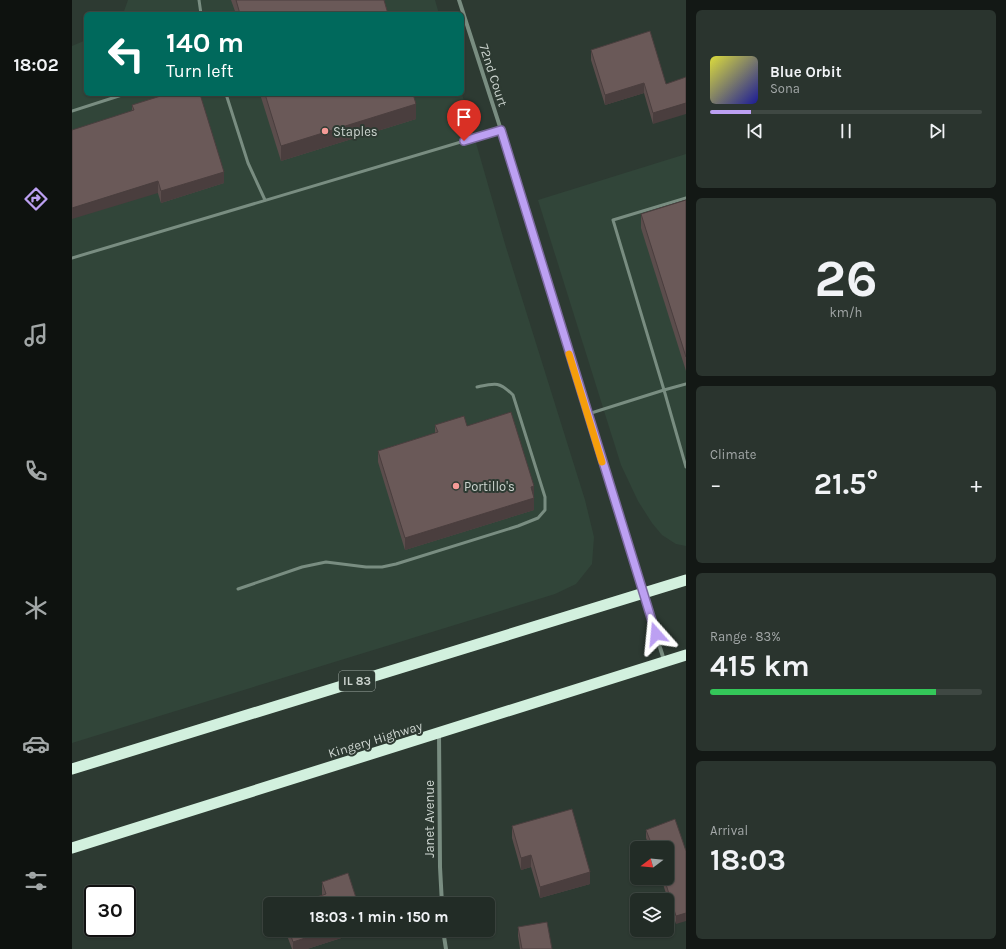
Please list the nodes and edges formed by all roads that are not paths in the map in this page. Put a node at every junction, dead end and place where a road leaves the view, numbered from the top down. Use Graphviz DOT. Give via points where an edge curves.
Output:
graph roads {
  1 [pos="199,0"];
  2 [pos="459,0"];
  3 [pos="201,12"];
  4 [pos="463,12"];
  5 [pos="464,15"];
  6 [pos="119,96"];
  7 [pos="227,96"];
  8 [pos="72,111"];
  9 [pos="501,130"];
  10 [pos="686,198"];
  11 [pos="265,200"];
  12 [pos="72,258"];
  13 [pos="686,384"];
  14 [pos="477,387"];
  15 [pos="664,390"];
  16 [pos="588,414"];
  17 [pos="686,467"];
  18 [pos="686,580"];
  19 [pos="238,589"];
  20 [pos="643,594"];
  21 [pos="686,655"];
  22 [pos="665,662"];
  23 [pos="439,733"];
  24 [pos="72,770"];
  25 [pos="72,848"];
  26 [pos="442,897"];
  27 [pos="444,937"];
  28 [pos="446,949"];
  1 -- 3 [label="lane"];
  2 -- 4 [label="street, 72nd Court"];
  5 -- 9 [label="street, 72nd Court"];
  6 -- 8 [label="lane"];
  7 -- 11 [label="lane" via="248,163"];
  9 -- 11 [label="lane"];
  9 -- 16 [label="street, 72nd Court"];
  10 -- 15 [label="lane" via="613,220"];
  11 -- 12 [label="lane"];
  13 -- 15 [label="lane"];
  14 -- 19 [label="lane" via="493,384 504,386 513,395 545,498 545,510 538,518 396,564 366,567 326,562"];
  15 -- 16 [label="lane"];
  15 -- 17 [label="lane"];
  16 -- 20 [label="street, 72nd Court"];
  18 -- 20 [label="highway, IL 83"];
  20 -- 22 [label="street, 72nd Court"];
  20 -- 24 [label="highway, IL 83"];
  21 -- 22 [label="highway, Kingery Highway"];
  22 -- 23 [label="highway, Kingery Highway"];
  23 -- 25 [label="highway, Kingery Highway"];
  23 -- 26 [label="street, Janet Avenue"];
  27 -- 28 [label="street"];
}
